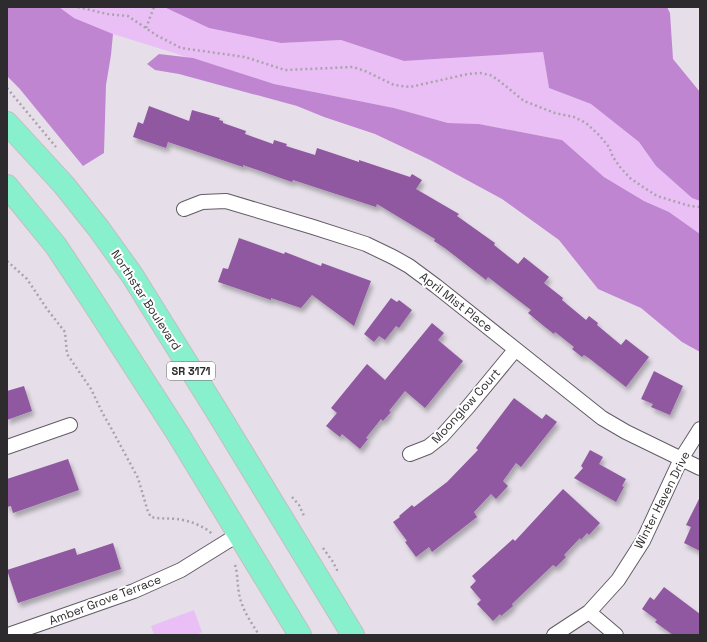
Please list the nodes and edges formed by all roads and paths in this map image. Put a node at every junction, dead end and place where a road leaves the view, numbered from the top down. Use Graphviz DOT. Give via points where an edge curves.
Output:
graph roads {
  1 [pos="78,7"];
  2 [pos="154,7"];
  3 [pos="146,28"];
  4 [pos="7,123"];
  5 [pos="7,186"];
  6 [pos="700,207"];
  7 [pos="184,209"];
  8 [pos="7,261"];
  9 [pos="515,350"];
  10 [pos="70,424"];
  11 [pos="700,429"];
  12 [pos="7,447"];
  13 [pos="410,454"];
  14 [pos="681,459"];
  15 [pos="700,468"];
  16 [pos="230,540"];
  17 [pos="589,612"];
  18 [pos="8,635"];
  19 [pos="259,635"];
  20 [pos="300,635"];
  21 [pos="353,635"];
  22 [pos="554,635"];
  23 [pos="616,635"];
  1 -- 3 [label="path" via="128,16"];
  2 -- 3 [label="path"];
  3 -- 6 [label="path" via="181,48 245,57 285,70 353,67 365,70 394,85 410,87 468,74 490,75 524,101 586,123 609,147 613,157 630,178 657,196"];
  4 -- 21 [label="main road, Northstar Boulevard / SR 3171" via="64,185 132,275"];
  5 -- 16 [label="main road" via="56,246 178,434"];
  7 -- 9 [label="street, April Mist Place" via="202,202 226,201 366,244 409,266"];
  8 -- 16 [label="path" via="27,278 65,332 67,354 91,389 138,478 151,517 187,521"];
  9 -- 13 [label="street, Moonglow Court" via="442,436 428,447"];
  9 -- 14 [label="street, April Mist Place" via="602,418"];
  10 -- 12 [label="street"];
  11 -- 14 [label="street, Winter Haven Drive"];
  14 -- 15 [label="street, April Mist Place"];
  14 -- 17 [label="street, Winter Haven Drive" via="643,541 618,580"];
  16 -- 18 [label="street, Amber Grove Terrace" via="181,570 134,591"];
  16 -- 19 [label="path" via="243,608"];
  16 -- 20 [label="main road"];
  17 -- 22 [label="street, Winter Haven Drive"];
  17 -- 23 [label="street"];
}
